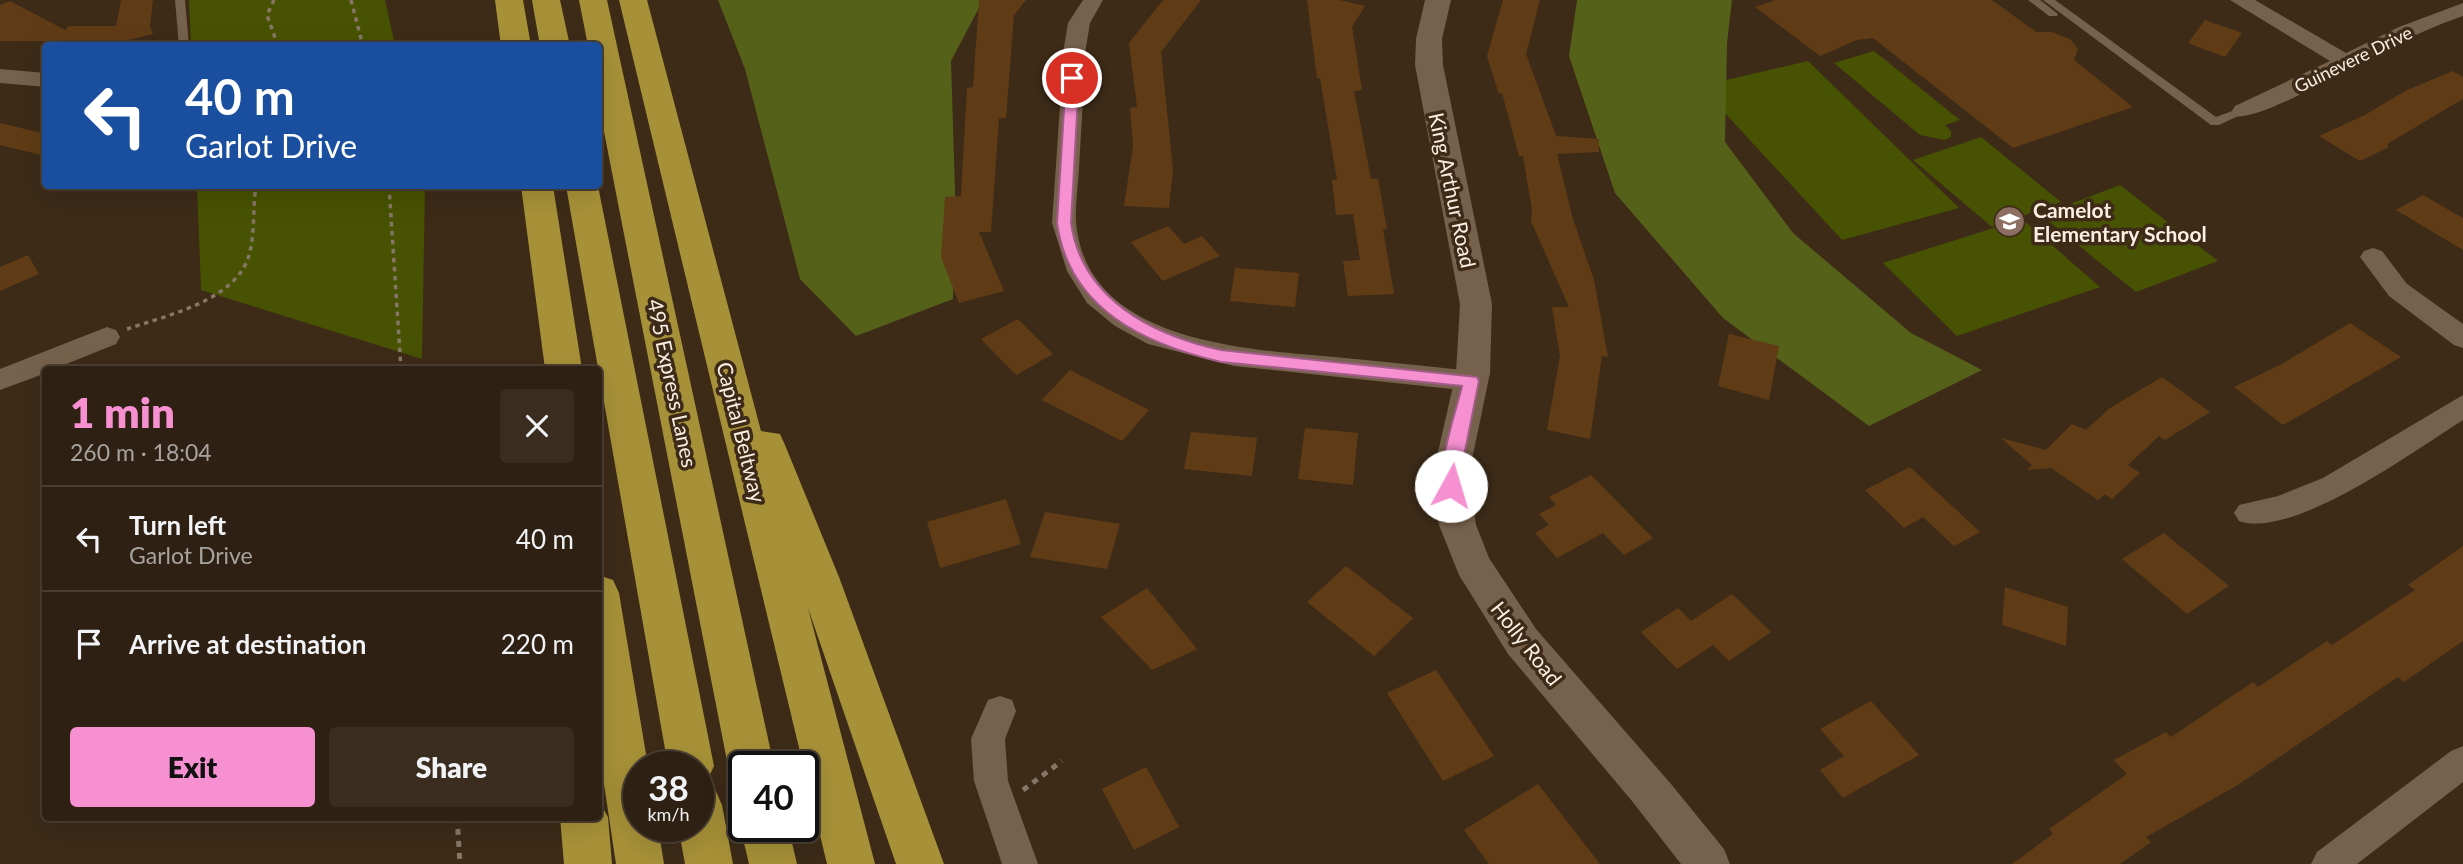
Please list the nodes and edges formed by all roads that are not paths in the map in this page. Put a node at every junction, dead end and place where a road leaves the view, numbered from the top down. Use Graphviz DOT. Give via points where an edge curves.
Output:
graph roads {
  1 [pos="180,0"];
  2 [pos="509,0"];
  3 [pos="546,0"];
  4 [pos="593,0"];
  5 [pos="633,0"];
  6 [pos="1093,0"];
  7 [pos="1438,0"];
  8 [pos="2033,0"];
  9 [pos="2048,0"];
  10 [pos="2240,0"];
  11 [pos="2463,9"];
  12 [pos="184,42"];
  13 [pos="515,42"];
  14 [pos="554,42"];
  15 [pos="602,42"];
  16 [pos="602,44"];
  17 [pos="2345,61"];
  18 [pos="0,76"];
  19 [pos="42,80"];
  20 [pos="2175,93"];
  21 [pos="2243,111"];
  22 [pos="537,189"];
  23 [pos="583,189"];
  24 [pos="2373,257"];
  25 [pos="708,298"];
  26 [pos="107,337"];
  27 [pos="2463,338"];
  28 [pos="564,366"];
  29 [pos="0,380"];
  30 [pos="1471,381"];
  31 [pos="2463,406"];
  32 [pos="2249,513"];
  33 [pos="602,619"];
  34 [pos="1000,711"];
  35 [pos="688,751"];
  36 [pos="748,751"];
  37 [pos="2463,762"];
  38 [pos="584,821"];
  39 [pos="705,842"];
  40 [pos="768,842"];
  41 [pos="588,864"];
  42 [pos="640,864"];
  43 [pos="709,864"];
  44 [pos="773,864"];
  45 [pos="851,864"];
  46 [pos="920,864"];
  47 [pos="1020,864"];
  48 [pos="1708,864"];
  49 [pos="2329,864"];
  1 -- 12 [label="lane"];
  2 -- 13 [label="highway"];
  3 -- 14 [label="highway"];
  4 -- 15 [label="highway, 495 Express Lanes"];
  5 -- 25 [label="highway, Capital Beltway"];
  6 -- 30 [label="street" via="1079,23 1075,47 1064,223 1076,267 1106,305 1157,337 1221,356"];
  7 -- 30 [label="street, King Arthur Road" via="1429,65 1476,303"];
  8 -- 20 [label="lane" via="2161,89"];
  9 -- 20 [label="lane"];
  10 -- 17 [label="street"];
  11 -- 17 [label="street, Guinevere Drive"];
  16 -- 36 [label="highway, 495 Express Lanes"];
  17 -- 21 [label="street, Guinevere Drive"];
  18 -- 19 [label="street"];
  20 -- 21 [label="lane" via="2215,122"];
  22 -- 28 [label="highway"];
  23 -- 35 [label="highway"];
  24 -- 27 [label="street" via="2398,290"];
  25 -- 45 [label="highway, Capital Beltway"];
  25 -- 46 [label="highway" via="818,577"];
  26 -- 29 [label="street"];
  30 -- 48 [label="street, Holly Road" via="1452,459 1451,486 1453,512 1467,556 1516,632"];
  31 -- 32 [label="street" via="2319,495 2279,510"];
  33 -- 42 [label="highway"];
  34 -- 47 [label="street" via="988,739 991,781"];
  37 -- 49 [label="street"];
  38 -- 41 [label="highway"];
  39 -- 43 [label="highway"];
  40 -- 44 [label="highway"];
}
